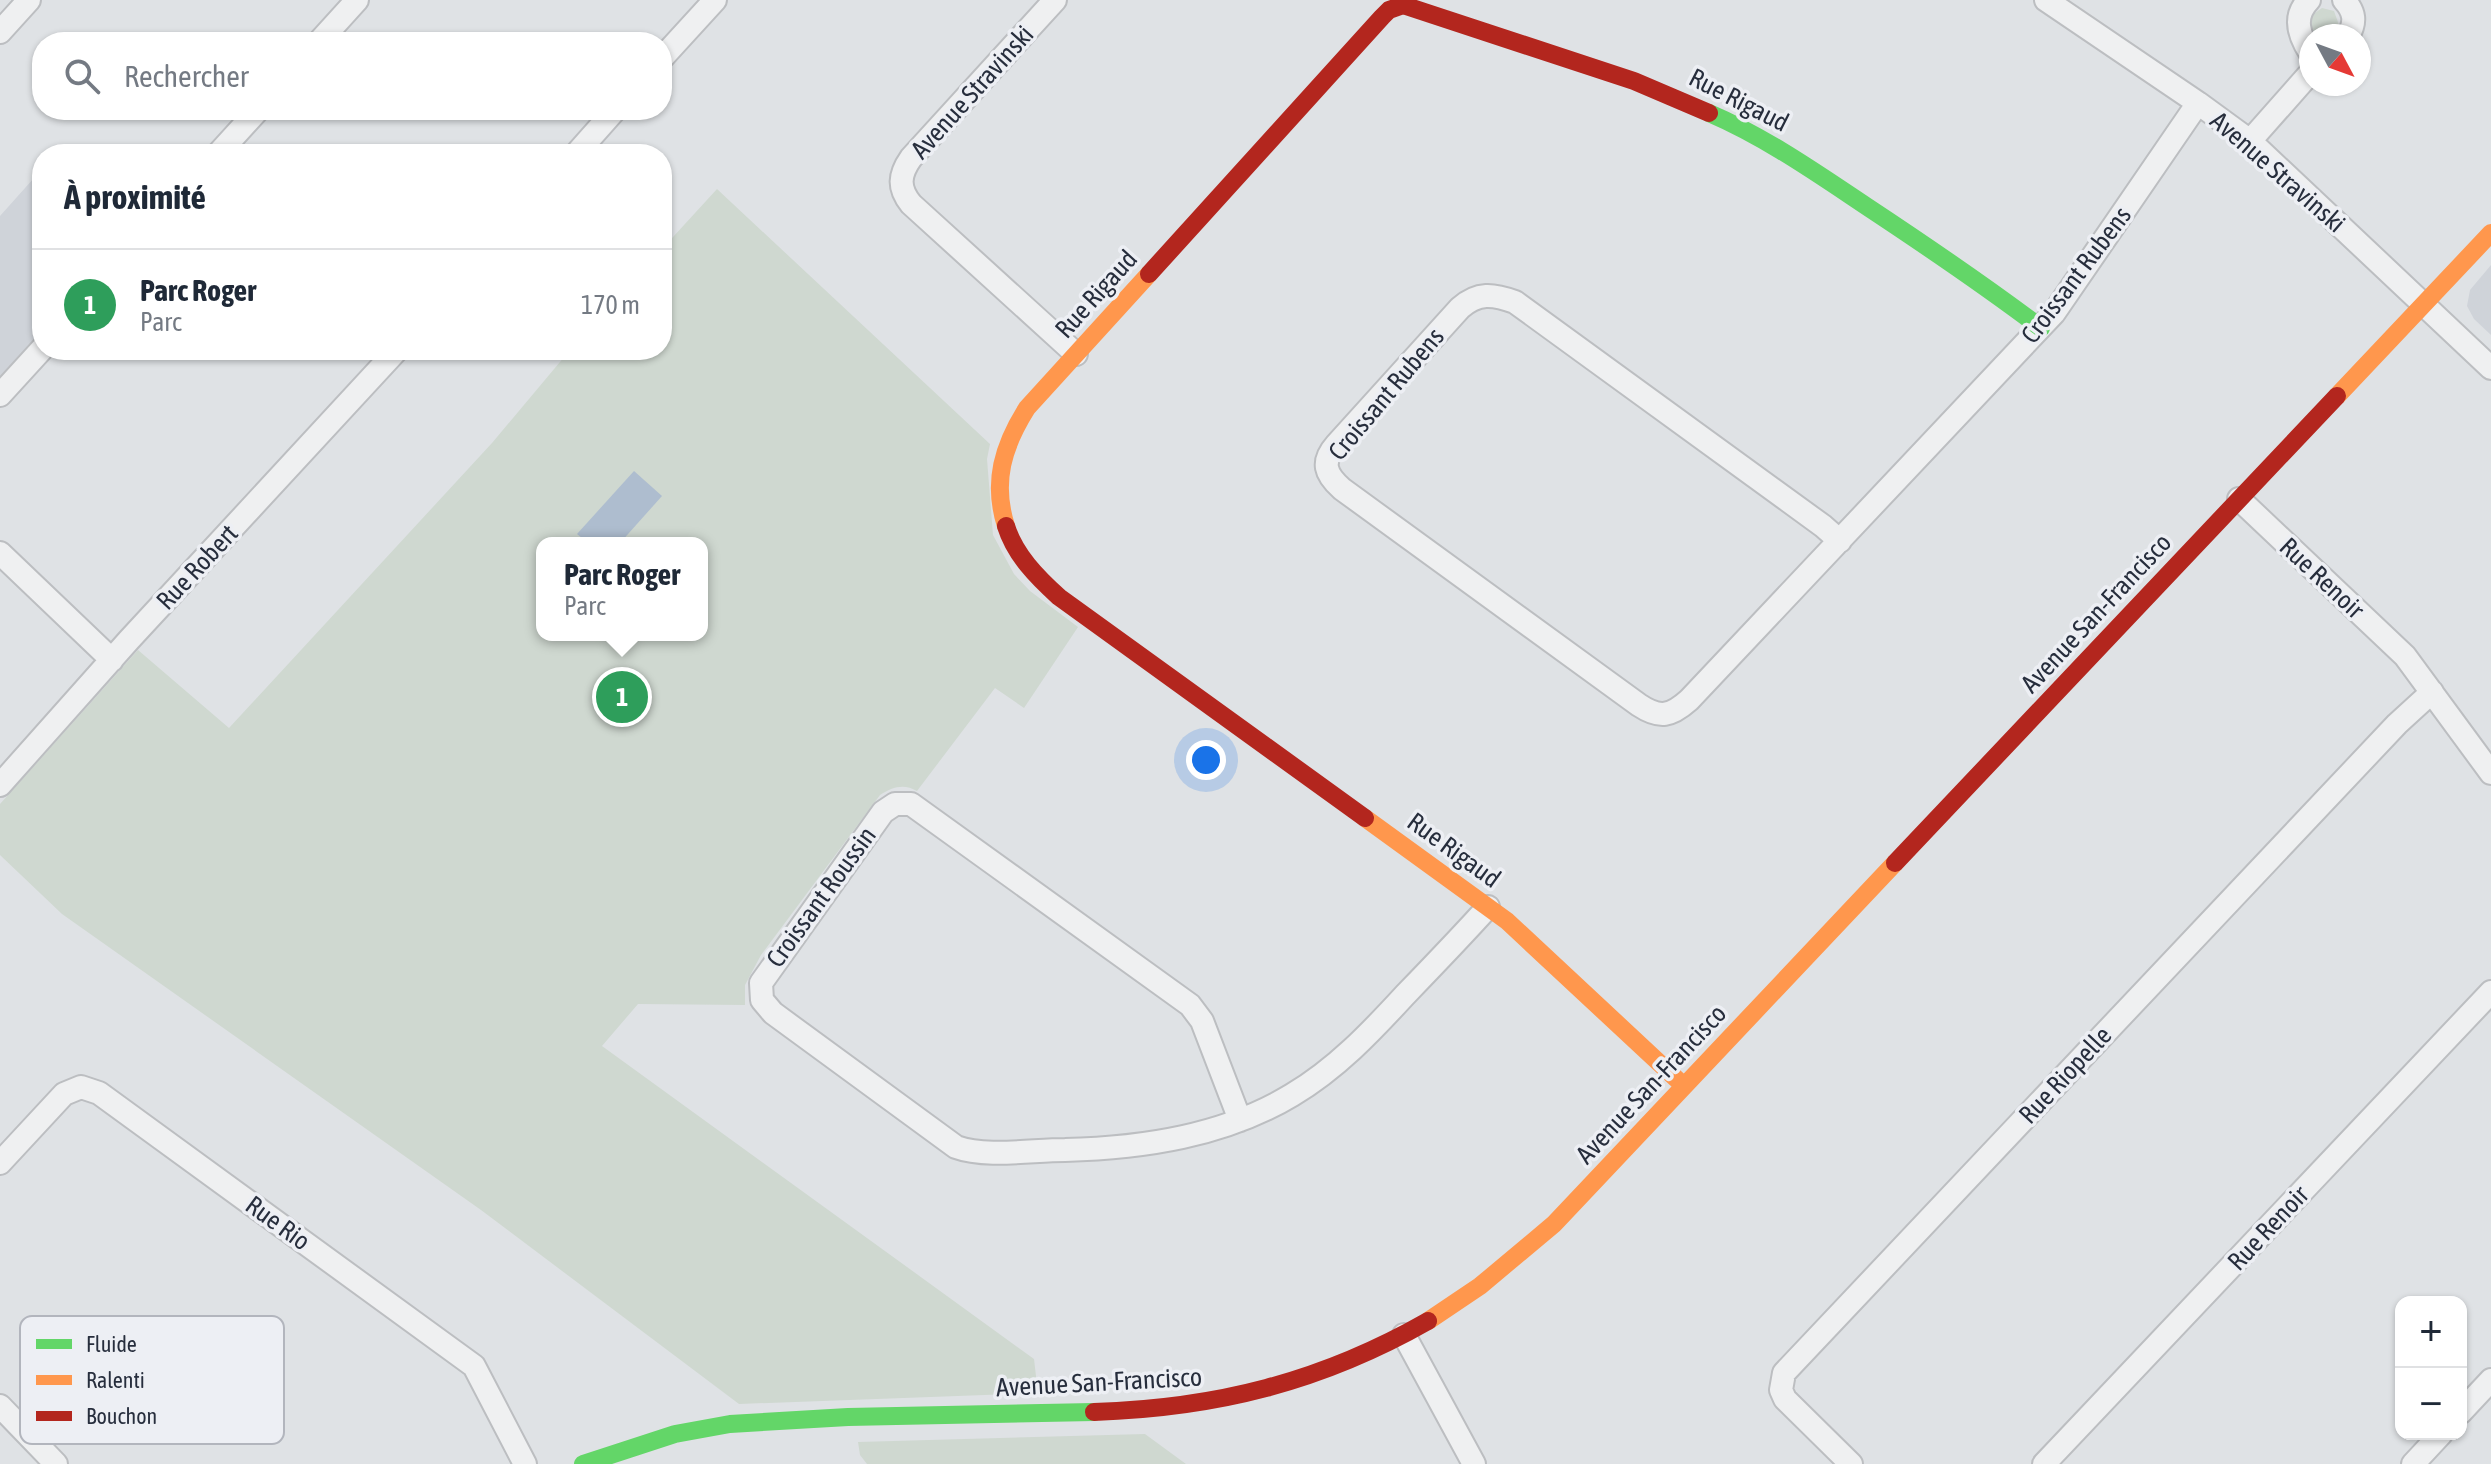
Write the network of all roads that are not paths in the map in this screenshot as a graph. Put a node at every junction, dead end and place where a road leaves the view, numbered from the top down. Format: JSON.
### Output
{"nodes":[{"id":1,"x":29,"y":0,"type":"edge"},
{"id":2,"x":357,"y":0,"type":"edge"},
{"id":3,"x":1055,"y":0,"type":"edge"},
{"id":4,"x":2046,"y":0,"type":"edge"},
{"id":5,"x":2309,"y":0,"type":"edge"},
{"id":6,"x":2344,"y":0,"type":"edge"},
{"id":7,"x":703,"y":4,"type":"edge"},
{"id":8,"x":2354,"y":24,"type":"edge"},
{"id":9,"x":2299,"y":25,"type":"edge"},
{"id":10,"x":0,"y":32,"type":"edge"},
{"id":11,"x":328,"y":32,"type":"edge"},
{"id":12,"x":672,"y":45,"type":"edge"},
{"id":13,"x":2299,"y":86,"type":"edge"},
{"id":14,"x":2198,"y":103,"type":"junction"},
{"id":15,"x":249,"y":120,"type":"edge"},
{"id":16,"x":606,"y":120,"type":"edge"},
{"id":17,"x":2250,"y":141,"type":"junction"},
{"id":18,"x":227,"y":144,"type":"edge"},
{"id":19,"x":585,"y":144,"type":"edge"},
{"id":20,"x":2491,"y":233,"type":"edge"},
{"id":21,"x":2422,"y":304,"type":"junction"},
{"id":22,"x":2041,"y":328,"type":"junction"},
{"id":23,"x":1076,"y":354,"type":"junction"},
{"id":24,"x":32,"y":360,"type":"edge"},
{"id":25,"x":388,"y":360,"type":"edge"},
{"id":26,"x":2491,"y":368,"type":"edge"},
{"id":27,"x":0,"y":395,"type":"edge"},
{"id":28,"x":2239,"y":499,"type":"junction"},
{"id":29,"x":1840,"y":541,"type":"junction"},
{"id":30,"x":0,"y":553,"type":"edge"},
{"id":31,"x":112,"y":660,"type":"junction"},
{"id":32,"x":2432,"y":692,"type":"junction"},
{"id":33,"x":2491,"y":773,"type":"edge"},
{"id":34,"x":0,"y":785,"type":"edge"},
{"id":35,"x":1488,"y":907,"type":"junction"},
{"id":36,"x":2491,"y":992,"type":"edge"},
{"id":37,"x":1684,"y":1086,"type":"junction"},
{"id":38,"x":1240,"y":1120,"type":"junction"},
{"id":39,"x":0,"y":1163,"type":"edge"},
{"id":40,"x":1404,"y":1335,"type":"junction"},
{"id":41,"x":2491,"y":1380,"type":"edge"},
{"id":42,"x":0,"y":1406,"type":"edge"},
{"id":43,"x":2467,"y":1406,"type":"edge"},
{"id":44,"x":20,"y":1427,"type":"edge"},
{"id":45,"x":2435,"y":1440,"type":"edge"},
{"id":46,"x":37,"y":1444,"type":"edge"},
{"id":47,"x":56,"y":1464,"type":"edge"},
{"id":48,"x":525,"y":1464,"type":"edge"},
{"id":49,"x":583,"y":1464,"type":"edge"},
{"id":50,"x":1474,"y":1464,"type":"edge"},
{"id":51,"x":1851,"y":1464,"type":"edge"},
{"id":52,"x":2044,"y":1464,"type":"edge"},
{"id":53,"x":2413,"y":1464,"type":"edge"}],
"edges":[{"from":1,"to":10,"type":"street"},
{"from":2,"to":11,"type":"street"},
{"from":3,"to":23,"type":"street","name":"Avenue Stravinski"},
{"from":4,"to":14,"type":"street","name":"Avenue Stravinski"},
{"from":5,"to":9,"type":"street"},
{"from":6,"to":8,"type":"street"},
{"from":7,"to":12,"type":"street"},
{"from":13,"to":17,"type":"street"},
{"from":14,"to":17,"type":"street","name":"Avenue Stravinski"},
{"from":14,"to":22,"type":"street","name":"Croissant Rubens"},
{"from":15,"to":18,"type":"street"},
{"from":16,"to":19,"type":"street"},
{"from":17,"to":21,"type":"street","name":"Avenue Stravinski"},
{"from":20,"to":21,"type":"street","name":"Avenue San-Francisco"},
{"from":21,"to":26,"type":"street","name":"Avenue Stravinski"},
{"from":21,"to":28,"type":"street","name":"Avenue San-Francisco"},
{"from":22,"to":23,"type":"street","name":"Rue Rigaud"},
{"from":22,"to":29,"type":"street","name":"Croissant Rubens"},
{"from":23,"to":35,"type":"street","name":"Rue Rigaud"},
{"from":24,"to":27,"type":"street"},
{"from":25,"to":31,"type":"street","name":"Rue Robert"},
{"from":28,"to":32,"type":"street","name":"Rue Renoir"},
{"from":28,"to":37,"type":"street","name":"Avenue San-Francisco"},
{"from":29,"to":29,"type":"street","name":"Croissant Rubens"},
{"from":30,"to":31,"type":"street"},
{"from":31,"to":34,"type":"street","name":"Rue Robert"},
{"from":32,"to":33,"type":"street","name":"Rue Renoir"},
{"from":32,"to":51,"type":"street","name":"Rue Riopelle"},
{"from":35,"to":37,"type":"street","name":"Rue Rigaud"},
{"from":35,"to":38,"type":"street","name":"Croissant Roussin"},
{"from":36,"to":52,"type":"street","name":"Rue Renoir"},
{"from":37,"to":40,"type":"street","name":"Avenue San-Francisco"},
{"from":38,"to":38,"type":"street","name":"Croissant Roussin"},
{"from":39,"to":48,"type":"street","name":"Rue Rio"},
{"from":40,"to":49,"type":"street","name":"Avenue San-Francisco"},
{"from":40,"to":50,"type":"street"},
{"from":41,"to":43,"type":"street"},
{"from":42,"to":44,"type":"street"},
{"from":45,"to":53,"type":"street"},
{"from":46,"to":47,"type":"street"}]}
